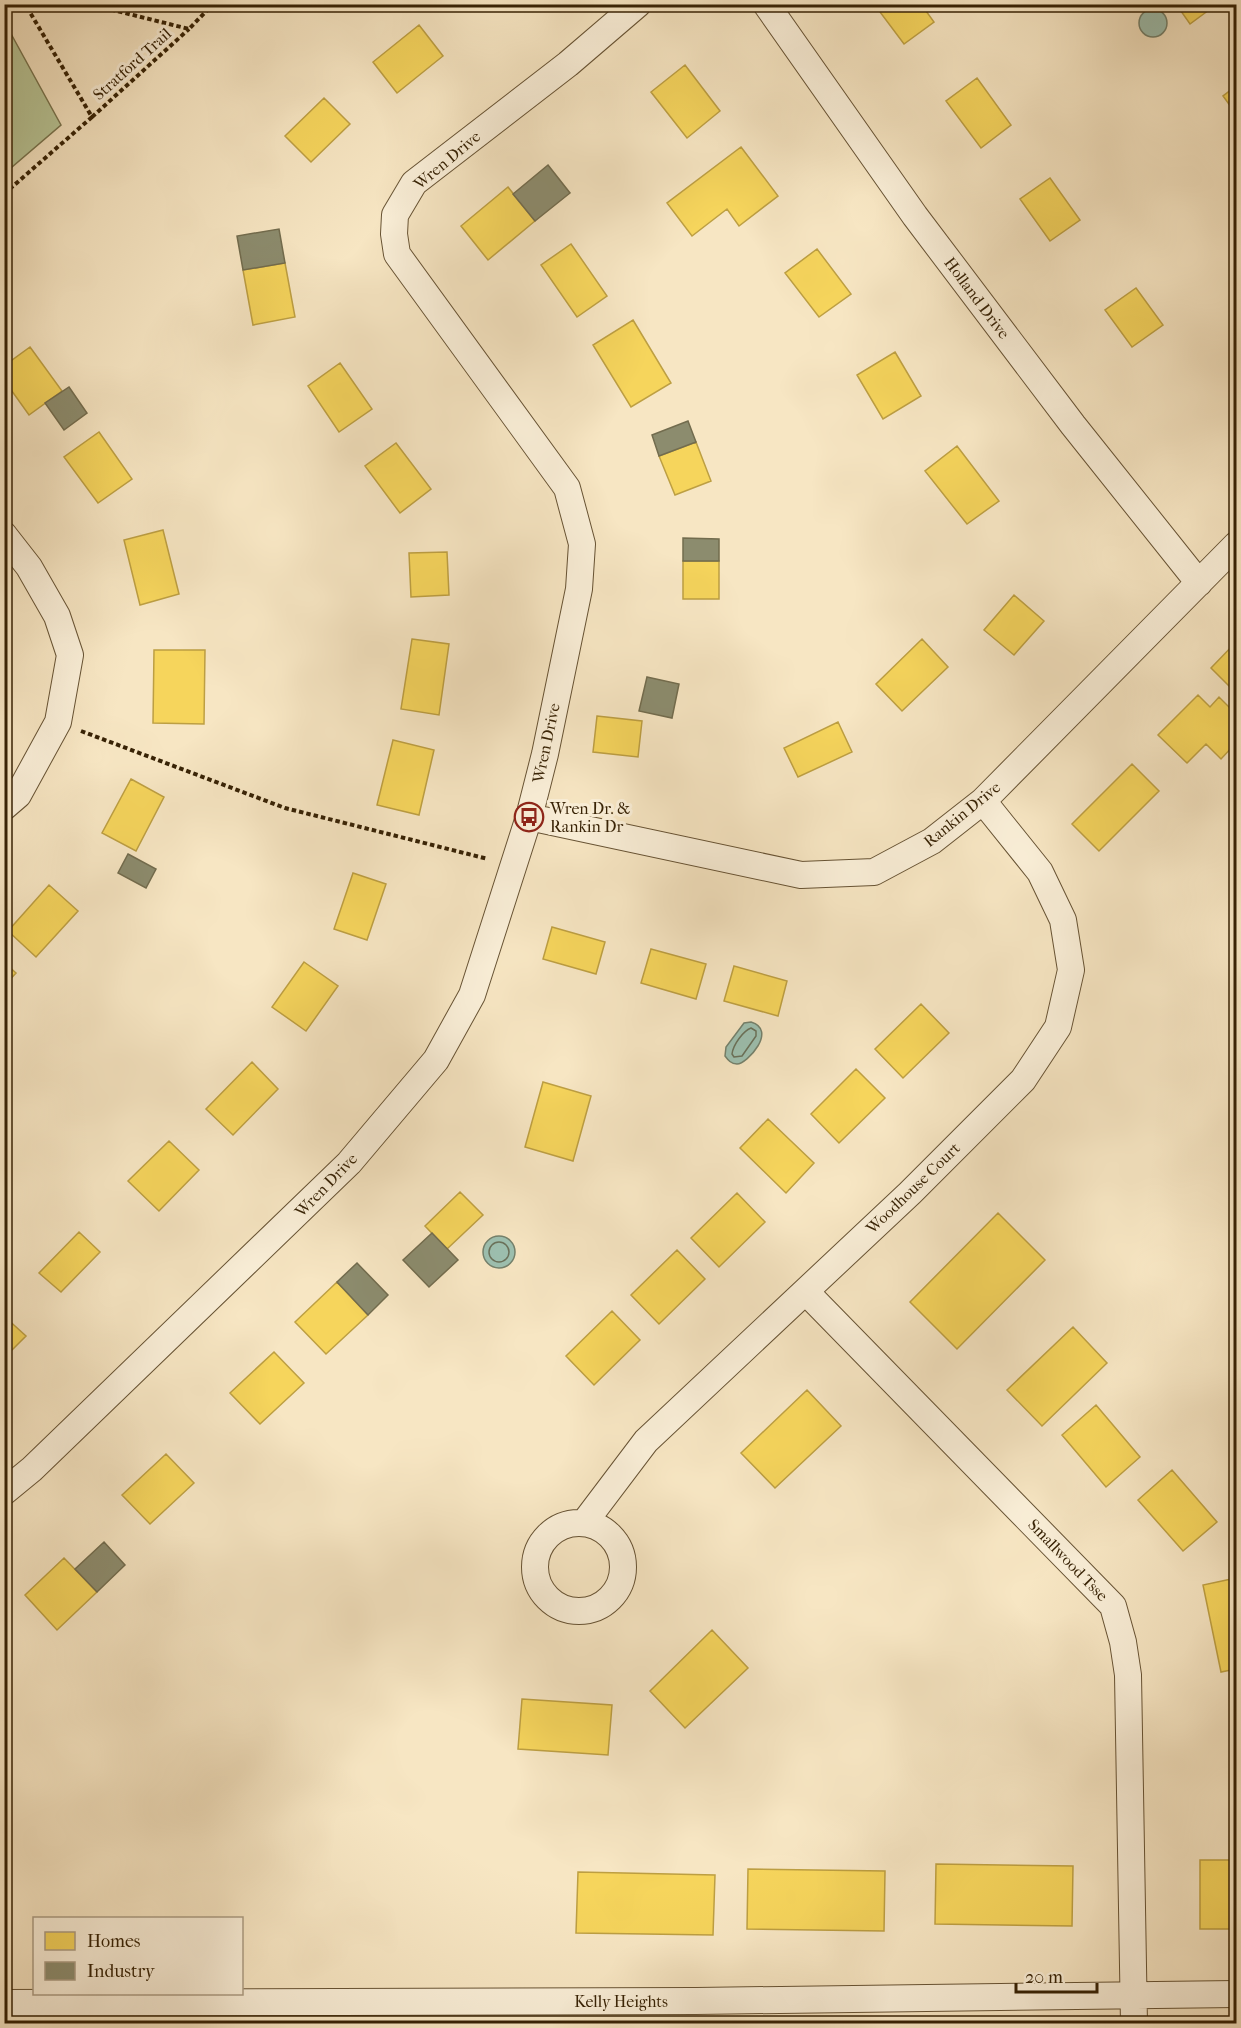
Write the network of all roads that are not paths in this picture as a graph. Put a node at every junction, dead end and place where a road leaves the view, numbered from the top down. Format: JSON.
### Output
{"nodes":[{"id":1,"x":638,"y":4,"type":"edge"},
{"id":2,"x":766,"y":4,"type":"edge"},
{"id":3,"x":4,"y":535,"type":"edge"},
{"id":4,"x":1236,"y":545,"type":"edge"},
{"id":5,"x":1199,"y":583,"type":"junction"},
{"id":6,"x":983,"y":801,"type":"junction"},
{"id":7,"x":4,"y":807,"type":"edge"},
{"id":8,"x":529,"y":817,"type":"junction"},
{"id":9,"x":806,"y":1292,"type":"junction"},
{"id":10,"x":4,"y":1492,"type":"edge"},
{"id":11,"x":584,"y":1523,"type":"dead end"},
{"id":12,"x":1236,"y":1994,"type":"edge"},
{"id":13,"x":1135,"y":1995,"type":"junction"},
{"id":14,"x":4,"y":2003,"type":"edge"},
{"id":15,"x":1134,"y":2024,"type":"edge"}],
"edges":[{"from":1,"to":8,"type":"street","name":"Wren Drive"},
{"from":2,"to":5,"type":"street","name":"Holland Drive"},
{"from":3,"to":7,"type":"street"},
{"from":4,"to":5,"type":"street","name":"Rankin Drive"},
{"from":5,"to":6,"type":"street","name":"Rankin Drive"},
{"from":6,"to":8,"type":"street","name":"Rankin Drive"},
{"from":6,"to":9,"type":"street","name":"Woodhouse Court"},
{"from":8,"to":10,"type":"street","name":"Wren Drive"},
{"from":9,"to":11,"type":"street","name":"Woodhouse Court"},
{"from":9,"to":13,"type":"street","name":"Smallwood Tsse"},
{"from":12,"to":13,"type":"street","name":"Kelly Heights"},
{"from":13,"to":14,"type":"street","name":"Kelly Heights"},
{"from":13,"to":15,"type":"street","name":"Smallwood Tsse"}]}
